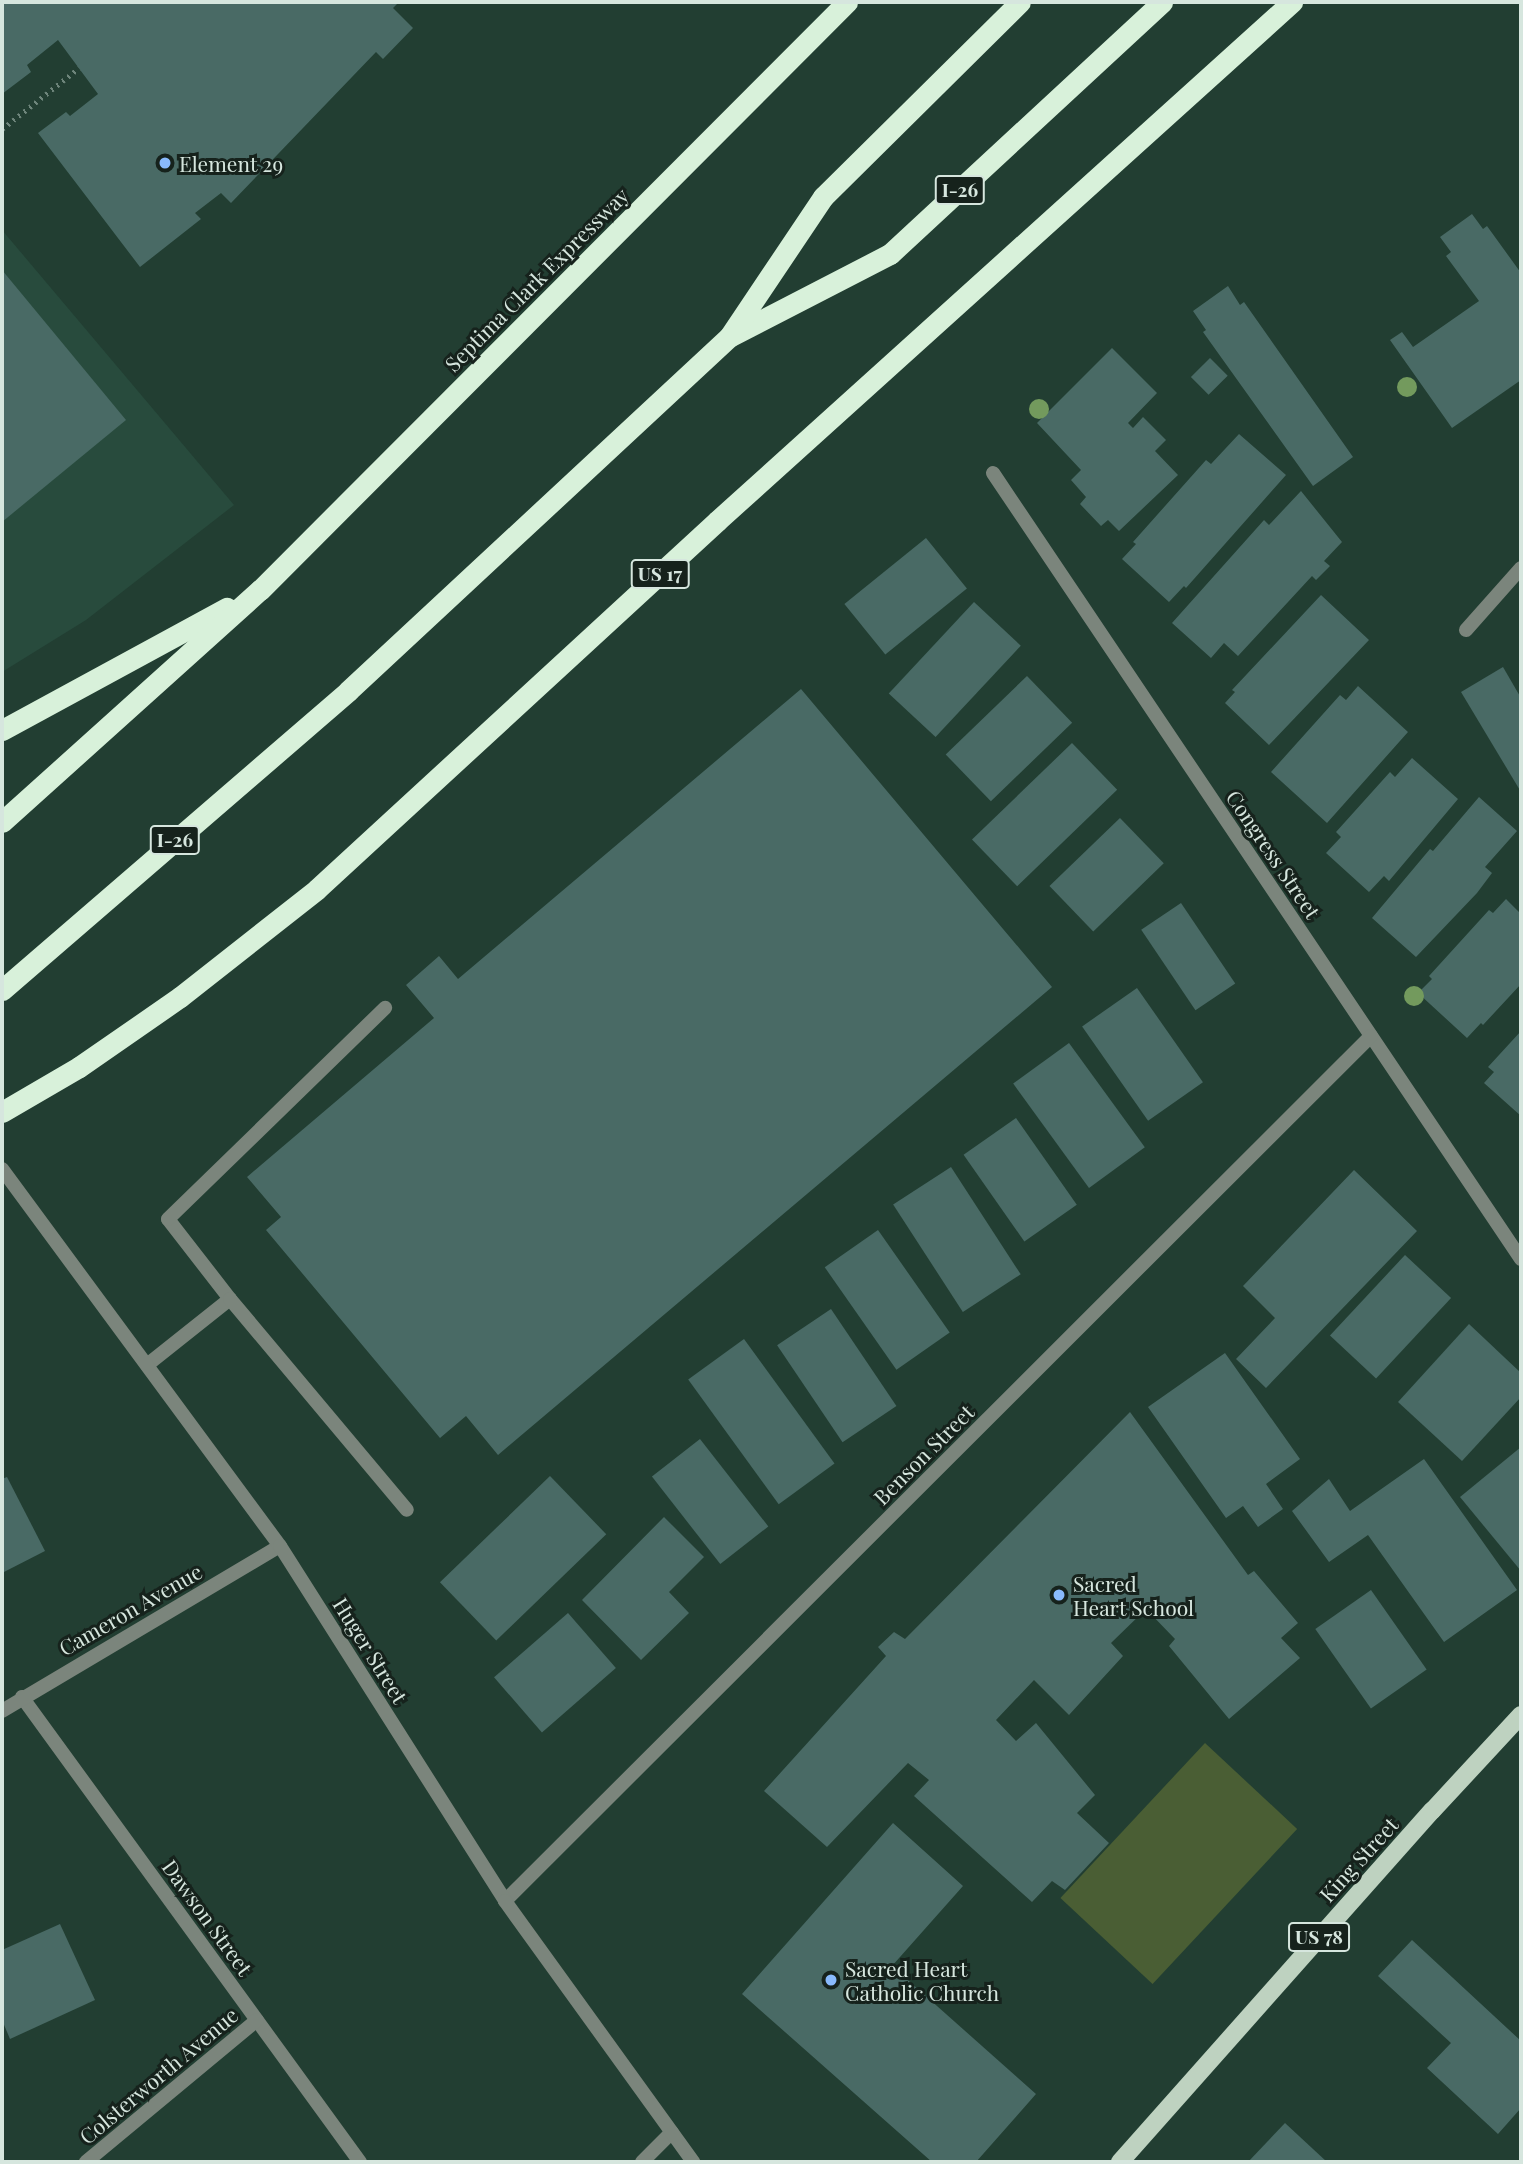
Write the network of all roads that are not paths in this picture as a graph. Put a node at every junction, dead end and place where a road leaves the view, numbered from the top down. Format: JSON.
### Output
{"nodes":[{"id":1,"x":847,"y":2,"type":"edge"},
{"id":2,"x":1020,"y":2,"type":"edge"},
{"id":3,"x":1162,"y":2,"type":"edge"},
{"id":4,"x":1292,"y":2,"type":"edge"},
{"id":5,"x":729,"y":337,"type":"junction"},
{"id":6,"x":993,"y":473,"type":"dead end"},
{"id":7,"x":1521,"y":568,"type":"edge"},
{"id":8,"x":260,"y":590,"type":"junction"},
{"id":9,"x":1466,"y":630,"type":"dead end"},
{"id":10,"x":2,"y":730,"type":"edge"},
{"id":11,"x":2,"y":822,"type":"edge"},
{"id":12,"x":2,"y":990,"type":"edge"},
{"id":13,"x":386,"y":1008,"type":"dead end"},
{"id":14,"x":1371,"y":1036,"type":"junction"},
{"id":15,"x":2,"y":1112,"type":"edge"},
{"id":16,"x":2,"y":1169,"type":"edge"},
{"id":17,"x":1521,"y":1259,"type":"edge"},
{"id":18,"x":230,"y":1299,"type":"junction"},
{"id":19,"x":147,"y":1365,"type":"junction"},
{"id":20,"x":407,"y":1510,"type":"dead end"},
{"id":21,"x":280,"y":1546,"type":"junction"},
{"id":22,"x":22,"y":1697,"type":"junction"},
{"id":23,"x":2,"y":1711,"type":"edge"},
{"id":24,"x":1521,"y":1714,"type":"edge"},
{"id":25,"x":505,"y":1901,"type":"junction"},
{"id":26,"x":257,"y":2020,"type":"junction"},
{"id":27,"x":672,"y":2132,"type":"junction"},
{"id":28,"x":86,"y":2162,"type":"edge"},
{"id":29,"x":360,"y":2162,"type":"edge"},
{"id":30,"x":642,"y":2162,"type":"edge"},
{"id":31,"x":693,"y":2162,"type":"edge"},
{"id":32,"x":1120,"y":2162,"type":"edge"}],
"edges":[{"from":1,"to":8,"type":"highway","name":"Septima Clark Expressway"},
{"from":2,"to":5,"type":"highway"},
{"from":3,"to":5,"type":"highway","number":"I-26"},
{"from":4,"to":15,"type":"highway","number":"US 17"},
{"from":5,"to":12,"type":"highway","number":"I-26"},
{"from":6,"to":14,"type":"street","name":"Congress Street"},
{"from":7,"to":9,"type":"street"},
{"from":8,"to":10,"type":"highway"},
{"from":8,"to":11,"type":"highway"},
{"from":13,"to":18,"type":"street"},
{"from":14,"to":17,"type":"street","name":"Congress Street"},
{"from":14,"to":25,"type":"street","name":"Benson Street"},
{"from":16,"to":19,"type":"street","name":"Huger Street"},
{"from":18,"to":19,"type":"street"},
{"from":18,"to":20,"type":"street"},
{"from":19,"to":21,"type":"street","name":"Huger Street"},
{"from":21,"to":22,"type":"street","name":"Cameron Avenue"},
{"from":21,"to":25,"type":"street","name":"Huger Street"},
{"from":22,"to":23,"type":"street","name":"Cameron Avenue"},
{"from":22,"to":26,"type":"street","name":"Dawson Street"},
{"from":24,"to":32,"type":"main road","name":"King Street","number":"US 78"},
{"from":25,"to":27,"type":"street","name":"Huger Street"},
{"from":26,"to":28,"type":"street","name":"Colsterworth Avenue"},
{"from":26,"to":29,"type":"street","name":"Dawson Street"},
{"from":27,"to":30,"type":"street"},
{"from":27,"to":31,"type":"street","name":"Huger Street"}]}
